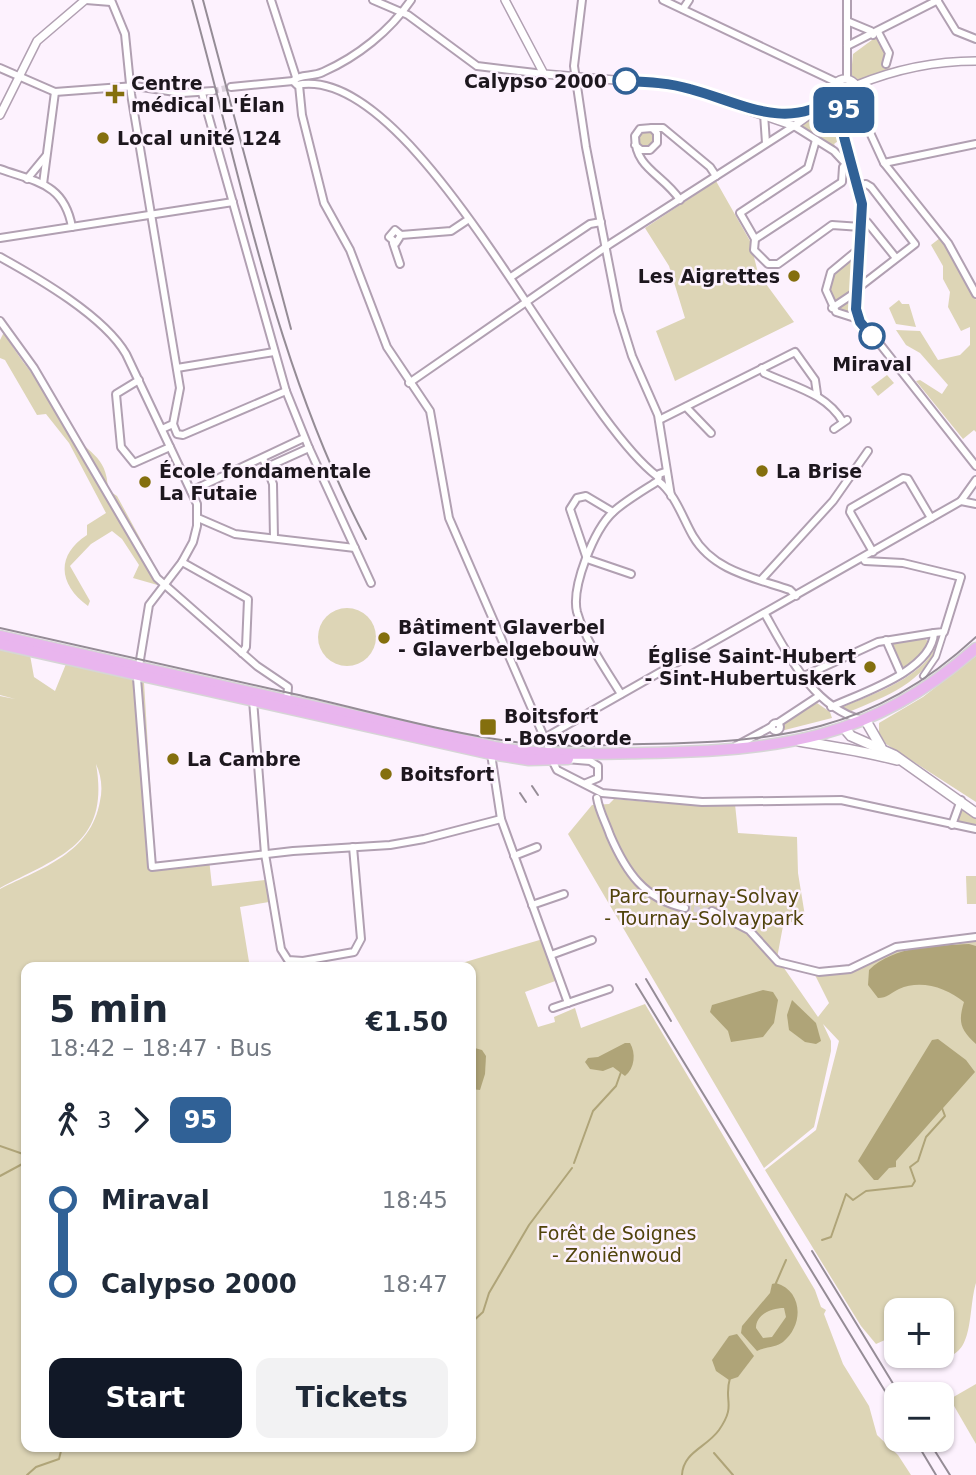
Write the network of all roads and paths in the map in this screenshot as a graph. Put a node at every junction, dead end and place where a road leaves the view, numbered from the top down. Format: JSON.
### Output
{"nodes":[{"id":1,"x":86,"y":0,"type":"edge"},
{"id":2,"x":271,"y":0,"type":"edge"},
{"id":3,"x":373,"y":0,"type":"edge"},
{"id":4,"x":411,"y":0,"type":"edge"},
{"id":5,"x":505,"y":0,"type":"edge"},
{"id":6,"x":582,"y":0,"type":"edge"},
{"id":7,"x":663,"y":0,"type":"edge"},
{"id":8,"x":689,"y":0,"type":"edge"},
{"id":9,"x":847,"y":0,"type":"edge"},
{"id":10,"x":938,"y":0,"type":"edge"},
{"id":11,"x":111,"y":1,"type":"edge"},
{"id":12,"x":683,"y":9,"type":"junction"},
{"id":13,"x":402,"y":12,"type":"junction"},
{"id":14,"x":847,"y":21,"type":"junction"},
{"id":15,"x":876,"y":34,"type":"junction"},
{"id":16,"x":976,"y":39,"type":"edge"},
{"id":17,"x":847,"y":46,"type":"junction"},
{"id":18,"x":976,"y":61,"type":"edge"},
{"id":19,"x":886,"y":64,"type":"dead end"},
{"id":20,"x":0,"y":68,"type":"edge"},
{"id":21,"x":321,"y":73,"type":"junction"},
{"id":22,"x":544,"y":74,"type":"junction"},
{"id":23,"x":19,"y":76,"type":"junction"},
{"id":24,"x":575,"y":77,"type":"junction"},
{"id":25,"x":847,"y":79,"type":"junction"},
{"id":26,"x":296,"y":81,"type":"junction"},
{"id":27,"x":836,"y":82,"type":"junction"},
{"id":28,"x":320,"y":84,"type":"junction"},
{"id":29,"x":857,"y":85,"type":"junction"},
{"id":30,"x":130,"y":87,"type":"junction"},
{"id":31,"x":231,"y":87,"type":"tunnel mouth"},
{"id":32,"x":213,"y":91,"type":"tunnel mouth"},
{"id":33,"x":55,"y":92,"type":"junction"},
{"id":34,"x":202,"y":93,"type":"junction"},
{"id":35,"x":830,"y":100,"type":"junction"},
{"id":36,"x":855,"y":100,"type":"junction"},
{"id":37,"x":844,"y":105,"type":"junction"},
{"id":38,"x":765,"y":113,"type":"junction"},
{"id":39,"x":0,"y":115,"type":"edge"},
{"id":40,"x":798,"y":119,"type":"junction"},
{"id":41,"x":652,"y":128,"type":"junction"},
{"id":42,"x":816,"y":140,"type":"junction"},
{"id":43,"x":766,"y":143,"type":"junction"},
{"id":44,"x":976,"y":144,"type":"edge"},
{"id":45,"x":635,"y":145,"type":"junction"},
{"id":46,"x":47,"y":155,"type":"junction"},
{"id":47,"x":847,"y":162,"type":"junction"},
{"id":48,"x":884,"y":163,"type":"junction"},
{"id":49,"x":0,"y":169,"type":"edge"},
{"id":50,"x":716,"y":176,"type":"junction"},
{"id":51,"x":27,"y":179,"type":"junction"},
{"id":52,"x":43,"y":184,"type":"junction"},
{"id":53,"x":858,"y":185,"type":"junction"},
{"id":54,"x":680,"y":200,"type":"junction"},
{"id":55,"x":233,"y":202,"type":"junction"},
{"id":56,"x":151,"y":215,"type":"junction"},
{"id":57,"x":466,"y":221,"type":"dead end"},
{"id":58,"x":601,"y":222,"type":"junction"},
{"id":59,"x":861,"y":224,"type":"junction"},
{"id":60,"x":72,"y":227,"type":"junction"},
{"id":61,"x":401,"y":235,"type":"junction"},
{"id":62,"x":0,"y":238,"type":"edge"},
{"id":63,"x":755,"y":239,"type":"junction"},
{"id":64,"x":393,"y":243,"type":"junction"},
{"id":65,"x":606,"y":247,"type":"junction"},
{"id":66,"x":859,"y":254,"type":"junction"},
{"id":67,"x":0,"y":257,"type":"edge"},
{"id":68,"x":896,"y":258,"type":"junction"},
{"id":69,"x":400,"y":264,"type":"dead end"},
{"id":70,"x":511,"y":277,"type":"junction"},
{"id":71,"x":857,"y":288,"type":"junction"},
{"id":72,"x":976,"y":294,"type":"edge"},
{"id":73,"x":527,"y":303,"type":"junction"},
{"id":74,"x":832,"y":308,"type":"junction"},
{"id":75,"x":858,"y":319,"type":"junction"},
{"id":76,"x":0,"y":321,"type":"edge"},
{"id":77,"x":274,"y":352,"type":"junction"},
{"id":78,"x":177,"y":368,"type":"junction"},
{"id":79,"x":762,"y":368,"type":"junction"},
{"id":80,"x":139,"y":380,"type":"junction"},
{"id":81,"x":409,"y":383,"type":"junction"},
{"id":82,"x":286,"y":391,"type":"junction"},
{"id":83,"x":817,"y":394,"type":"junction"},
{"id":84,"x":686,"y":407,"type":"junction"},
{"id":85,"x":659,"y":420,"type":"junction"},
{"id":86,"x":173,"y":424,"type":"junction"},
{"id":87,"x":162,"y":429,"type":"junction"},
{"id":88,"x":834,"y":429,"type":"dead end"},
{"id":89,"x":711,"y":433,"type":"dead end"},
{"id":90,"x":304,"y":438,"type":"junction"},
{"id":91,"x":170,"y":447,"type":"junction"},
{"id":92,"x":309,"y":448,"type":"junction"},
{"id":93,"x":868,"y":451,"type":"dead end"},
{"id":94,"x":262,"y":457,"type":"junction"},
{"id":95,"x":976,"y":466,"type":"edge"},
{"id":96,"x":267,"y":467,"type":"junction"},
{"id":97,"x":665,"y":472,"type":"junction"},
{"id":98,"x":976,"y":480,"type":"edge"},
{"id":99,"x":661,"y":481,"type":"junction"},
{"id":100,"x":191,"y":491,"type":"junction"},
{"id":101,"x":961,"y":500,"type":"junction"},
{"id":102,"x":976,"y":504,"type":"edge"},
{"id":103,"x":613,"y":512,"type":"junction"},
{"id":104,"x":198,"y":518,"type":"junction"},
{"id":105,"x":930,"y":518,"type":"junction"},
{"id":106,"x":274,"y":538,"type":"junction"},
{"id":107,"x":355,"y":548,"type":"junction"},
{"id":108,"x":873,"y":552,"type":"junction"},
{"id":109,"x":863,"y":558,"type":"junction"},
{"id":110,"x":587,"y":559,"type":"junction"},
{"id":111,"x":182,"y":562,"type":"junction"},
{"id":112,"x":631,"y":574,"type":"dead end"},
{"id":113,"x":761,"y":580,"type":"junction"},
{"id":114,"x":371,"y":583,"type":"dead end"},
{"id":115,"x":165,"y":586,"type":"junction"},
{"id":116,"x":796,"y":596,"type":"junction"},
{"id":117,"x":765,"y":614,"type":"junction"},
{"id":118,"x":944,"y":632,"type":"junction"},
{"id":119,"x":934,"y":633,"type":"junction"},
{"id":120,"x":0,"y":636,"type":"edge"},
{"id":121,"x":886,"y":640,"type":"junction"},
{"id":122,"x":0,"y":643,"type":"edge"},
{"id":123,"x":976,"y":648,"type":"edge"},
{"id":124,"x":242,"y":653,"type":"junction"},
{"id":125,"x":138,"y":670,"type":"junction"},
{"id":126,"x":901,"y":674,"type":"junction"},
{"id":127,"x":804,"y":676,"type":"junction"},
{"id":128,"x":923,"y":676,"type":"dead end"},
{"id":129,"x":621,"y":694,"type":"junction"},
{"id":130,"x":819,"y":696,"type":"junction"},
{"id":131,"x":253,"y":700,"type":"junction"},
{"id":132,"x":288,"y":701,"type":"junction"},
{"id":133,"x":831,"y":707,"type":"junction"},
{"id":134,"x":866,"y":721,"type":"junction"},
{"id":135,"x":845,"y":729,"type":"junction"},
{"id":136,"x":546,"y":737,"type":"junction"},
{"id":137,"x":799,"y":741,"type":"junction"},
{"id":138,"x":882,"y":748,"type":"junction"},
{"id":139,"x":729,"y":751,"type":"junction"},
{"id":140,"x":491,"y":754,"type":"junction"},
{"id":141,"x":607,"y":754,"type":"junction"},
{"id":142,"x":551,"y":756,"type":"junction"},
{"id":143,"x":566,"y":759,"type":"junction"},
{"id":144,"x":902,"y":762,"type":"junction"},
{"id":145,"x":582,"y":782,"type":"junction"},
{"id":146,"x":594,"y":782,"type":"junction"},
{"id":147,"x":597,"y":795,"type":"junction"},
{"id":148,"x":970,"y":807,"type":"edge"},
{"id":149,"x":501,"y":819,"type":"junction"},
{"id":150,"x":952,"y":825,"type":"junction"},
{"id":151,"x":976,"y":829,"type":"edge"},
{"id":152,"x":353,"y":847,"type":"junction"},
{"id":153,"x":537,"y":847,"type":"dead end"},
{"id":154,"x":265,"y":854,"type":"junction"},
{"id":155,"x":514,"y":856,"type":"junction"},
{"id":156,"x":564,"y":894,"type":"dead end"},
{"id":157,"x":533,"y":905,"type":"junction"},
{"id":158,"x":685,"y":908,"type":"tunnel mouth"},
{"id":159,"x":712,"y":912,"type":"tunnel mouth"},
{"id":160,"x":976,"y":937,"type":"edge"},
{"id":161,"x":592,"y":940,"type":"dead end"},
{"id":162,"x":551,"y":955,"type":"junction"},
{"id":163,"x":609,"y":989,"type":"dead end"},
{"id":164,"x":568,"y":1003,"type":"junction"},
{"id":165,"x":554,"y":1008,"type":"dead end"}],
"edges":[{"from":1,"to":11,"type":"street"},
{"from":1,"to":23,"type":"street"},
{"from":2,"to":26,"type":"street"},
{"from":3,"to":13,"type":"street"},
{"from":4,"to":13,"type":"street"},
{"from":5,"to":22,"type":"street"},
{"from":6,"to":24,"type":"street"},
{"from":7,"to":12,"type":"street"},
{"from":8,"to":12,"type":"street"},
{"from":9,"to":14,"type":"street"},
{"from":10,"to":15,"type":"street"},
{"from":10,"to":16,"type":"street"},
{"from":11,"to":30,"type":"street"},
{"from":12,"to":27,"type":"street"},
{"from":13,"to":21,"type":"street"},
{"from":13,"to":22,"type":"street"},
{"from":14,"to":15,"type":"street"},
{"from":14,"to":17,"type":"street"},
{"from":15,"to":17,"type":"street"},
{"from":15,"to":19,"type":"street"},
{"from":17,"to":25,"type":"street"},
{"from":18,"to":29,"type":"street"},
{"from":20,"to":23,"type":"street"},
{"from":21,"to":26,"type":"street"},
{"from":21,"to":28,"type":"street"},
{"from":22,"to":24,"type":"street"},
{"from":23,"to":33,"type":"street"},
{"from":23,"to":39,"type":"street"},
{"from":24,"to":38,"type":"street"},
{"from":24,"to":58,"type":"street"},
{"from":25,"to":27,"type":"street"},
{"from":25,"to":29,"type":"street"},
{"from":26,"to":28,"type":"street"},
{"from":26,"to":31,"type":"street"},
{"from":26,"to":81,"type":"street"},
{"from":27,"to":35,"type":"street"},
{"from":28,"to":70,"type":"street"},
{"from":29,"to":36,"type":"street"},
{"from":30,"to":33,"type":"street"},
{"from":30,"to":34,"type":"street"},
{"from":30,"to":56,"type":"street"},
{"from":32,"to":34,"type":"street"},
{"from":33,"to":46,"type":"street"},
{"from":34,"to":55,"type":"street"},
{"from":35,"to":37,"type":"street"},
{"from":35,"to":40,"type":"street"},
{"from":36,"to":37,"type":"street"},
{"from":36,"to":48,"type":"street"},
{"from":37,"to":47,"type":"street"},
{"from":38,"to":40,"type":"street"},
{"from":38,"to":43,"type":"street"},
{"from":40,"to":42,"type":"street"},
{"from":40,"to":43,"type":"street"},
{"from":41,"to":45,"type":"street"},
{"from":41,"to":45,"type":"street"},
{"from":41,"to":50,"type":"street"},
{"from":42,"to":47,"type":"street"},
{"from":42,"to":63,"type":"street"},
{"from":43,"to":50,"type":"street"},
{"from":44,"to":48,"type":"street"},
{"from":45,"to":54,"type":"street"},
{"from":46,"to":51,"type":"street"},
{"from":46,"to":52,"type":"street"},
{"from":47,"to":53,"type":"street"},
{"from":47,"to":63,"type":"street"},
{"from":48,"to":72,"type":"street"},
{"from":49,"to":51,"type":"street"},
{"from":50,"to":54,"type":"street"},
{"from":51,"to":52,"type":"street"},
{"from":52,"to":60,"type":"street"},
{"from":53,"to":59,"type":"street"},
{"from":53,"to":68,"type":"street"},
{"from":54,"to":65,"type":"street"},
{"from":55,"to":56,"type":"street"},
{"from":55,"to":77,"type":"street"},
{"from":56,"to":60,"type":"street"},
{"from":56,"to":78,"type":"street"},
{"from":57,"to":61,"type":"street"},
{"from":58,"to":65,"type":"street"},
{"from":58,"to":70,"type":"street"},
{"from":59,"to":63,"type":"street"},
{"from":59,"to":66,"type":"street"},
{"from":59,"to":68,"type":"street"},
{"from":60,"to":62,"type":"street"},
{"from":61,"to":64,"type":"street"},
{"from":61,"to":64,"type":"street"},
{"from":64,"to":69,"type":"street"},
{"from":65,"to":73,"type":"street"},
{"from":65,"to":85,"type":"street"},
{"from":66,"to":71,"type":"street"},
{"from":66,"to":74,"type":"street"},
{"from":67,"to":80,"type":"street"},
{"from":68,"to":71,"type":"street"},
{"from":70,"to":73,"type":"street"},
{"from":71,"to":74,"type":"street"},
{"from":71,"to":75,"type":"street"},
{"from":73,"to":81,"type":"street"},
{"from":73,"to":99,"type":"street"},
{"from":74,"to":75,"type":"street"},
{"from":75,"to":95,"type":"street"},
{"from":76,"to":115,"type":"street"},
{"from":77,"to":78,"type":"street"},
{"from":77,"to":82,"type":"street"},
{"from":78,"to":86,"type":"street"},
{"from":79,"to":83,"type":"street"},
{"from":79,"to":83,"type":"street"},
{"from":79,"to":84,"type":"street"},
{"from":80,"to":87,"type":"street"},
{"from":80,"to":91,"type":"street"},
{"from":81,"to":136,"type":"street"},
{"from":82,"to":86,"type":"street"},
{"from":82,"to":90,"type":"street"},
{"from":83,"to":88,"type":"street"},
{"from":84,"to":85,"type":"street"},
{"from":84,"to":89,"type":"street"},
{"from":85,"to":97,"type":"street"},
{"from":86,"to":87,"type":"street"},
{"from":87,"to":91,"type":"street"},
{"from":90,"to":92,"type":"street"},
{"from":90,"to":94,"type":"street"},
{"from":91,"to":100,"type":"street"},
{"from":92,"to":96,"type":"street"},
{"from":92,"to":107,"type":"street"},
{"from":93,"to":113,"type":"street"},
{"from":94,"to":96,"type":"street"},
{"from":94,"to":100,"type":"street"},
{"from":96,"to":106,"type":"street"},
{"from":97,"to":99,"type":"street"},
{"from":97,"to":99,"type":"street"},
{"from":98,"to":101,"type":"street"},
{"from":99,"to":103,"type":"street"},
{"from":99,"to":113,"type":"street"},
{"from":100,"to":104,"type":"street"},
{"from":101,"to":102,"type":"street"},
{"from":101,"to":105,"type":"street"},
{"from":103,"to":110,"type":"street"},
{"from":103,"to":110,"type":"street"},
{"from":104,"to":106,"type":"street"},
{"from":104,"to":111,"type":"street"},
{"from":105,"to":108,"type":"street"},
{"from":105,"to":108,"type":"street"},
{"from":106,"to":107,"type":"street"},
{"from":107,"to":114,"type":"street"},
{"from":108,"to":109,"type":"street"},
{"from":109,"to":116,"type":"street"},
{"from":109,"to":118,"type":"street"},
{"from":110,"to":112,"type":"street"},
{"from":110,"to":129,"type":"street"},
{"from":111,"to":115,"type":"street"},
{"from":111,"to":124,"type":"street"},
{"from":113,"to":116,"type":"street"},
{"from":115,"to":124,"type":"street"},
{"from":115,"to":125,"type":"street"},
{"from":116,"to":117,"type":"street"},
{"from":117,"to":127,"type":"street"},
{"from":117,"to":129,"type":"street"},
{"from":118,"to":119,"type":"street"},
{"from":118,"to":128,"type":"street"},
{"from":119,"to":121,"type":"street"},
{"from":119,"to":126,"type":"street"},
{"from":120,"to":125,"type":"main road"},
{"from":121,"to":126,"type":"street"},
{"from":121,"to":127,"type":"street"},
{"from":122,"to":125,"type":"main road"},
{"from":123,"to":134,"type":"main road"},
{"from":124,"to":132,"type":"street"},
{"from":125,"to":131,"type":"main road"},
{"from":125,"to":132,"type":"main road"},
{"from":125,"to":154,"type":"street"},
{"from":126,"to":133,"type":"street"},
{"from":127,"to":130,"type":"street"},
{"from":129,"to":136,"type":"street"},
{"from":130,"to":133,"type":"street"},
{"from":130,"to":139,"type":"street"},
{"from":131,"to":140,"type":"main road"},
{"from":131,"to":154,"type":"street"},
{"from":132,"to":142,"type":"main road"},
{"from":133,"to":134,"type":"street"},
{"from":134,"to":135,"type":"main road"},
{"from":134,"to":138,"type":"main road"},
{"from":135,"to":137,"type":"main road"},
{"from":135,"to":138,"type":"main road"},
{"from":136,"to":142,"type":"street"},
{"from":137,"to":139,"type":"main road"},
{"from":137,"to":144,"type":"main road"},
{"from":138,"to":144,"type":"main road"},
{"from":139,"to":141,"type":"main road"},
{"from":140,"to":142,"type":"main road"},
{"from":140,"to":149,"type":"street"},
{"from":141,"to":142,"type":"main road"},
{"from":141,"to":143,"type":"main road"},
{"from":142,"to":143,"type":"main road"},
{"from":142,"to":145,"type":"street"},
{"from":143,"to":146,"type":"street"},
{"from":144,"to":148,"type":"main road"},
{"from":145,"to":146,"type":"street"},
{"from":145,"to":147,"type":"street"},
{"from":146,"to":147,"type":"street"},
{"from":147,"to":150,"type":"street"},
{"from":147,"to":158,"type":"street"},
{"from":148,"to":150,"type":"street"},
{"from":149,"to":152,"type":"street"},
{"from":149,"to":155,"type":"street"},
{"from":150,"to":151,"type":"street"},
{"from":152,"to":154,"type":"street"},
{"from":152,"to":154,"type":"street"},
{"from":153,"to":155,"type":"street"},
{"from":155,"to":157,"type":"street"},
{"from":156,"to":157,"type":"street"},
{"from":157,"to":162,"type":"street"},
{"from":159,"to":160,"type":"street"},
{"from":161,"to":162,"type":"street"},
{"from":162,"to":164,"type":"street"},
{"from":163,"to":164,"type":"street"},
{"from":164,"to":165,"type":"street"}]}
